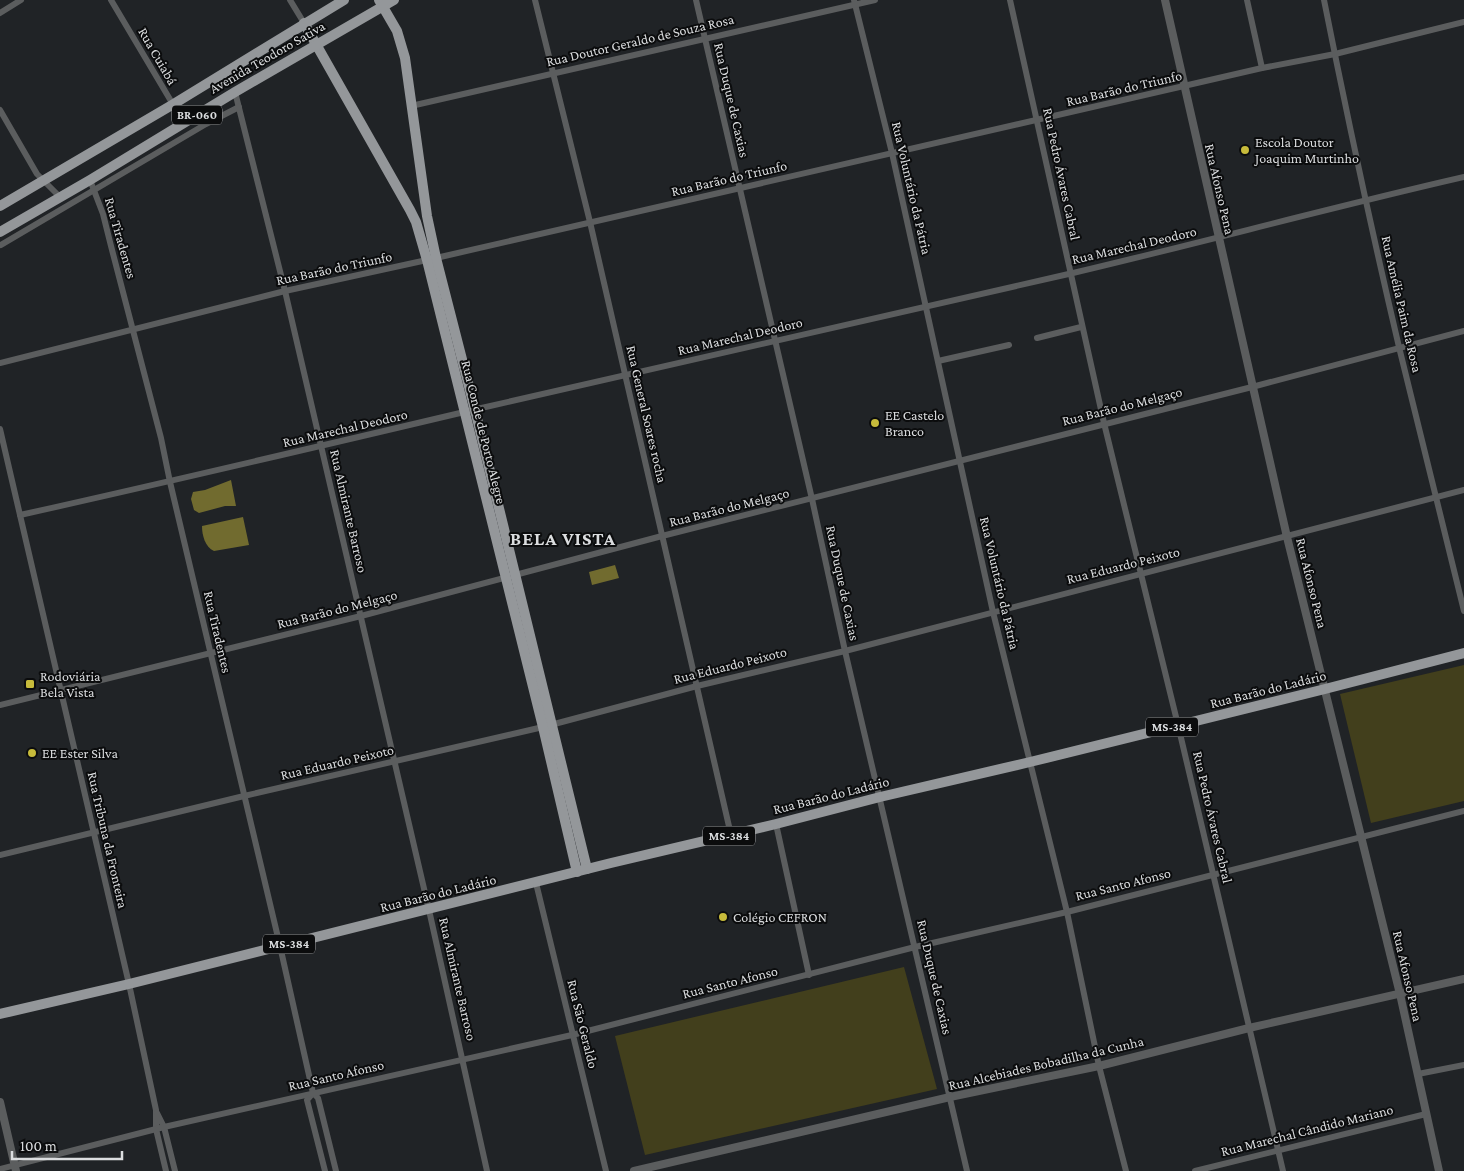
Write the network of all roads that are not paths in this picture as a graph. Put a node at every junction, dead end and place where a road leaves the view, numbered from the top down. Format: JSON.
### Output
{"nodes":[{"id":1,"x":21,"y":0,"type":"edge"},
{"id":2,"x":111,"y":0,"type":"edge"},
{"id":3,"x":290,"y":0,"type":"edge"},
{"id":4,"x":344,"y":0,"type":"edge"},
{"id":5,"x":394,"y":0,"type":"edge"},
{"id":6,"x":535,"y":0,"type":"edge"},
{"id":7,"x":696,"y":0,"type":"edge"},
{"id":8,"x":875,"y":0,"type":"edge"},
{"id":9,"x":1010,"y":0,"type":"edge"},
{"id":10,"x":1165,"y":0,"type":"edge"},
{"id":11,"x":1247,"y":0,"type":"edge"},
{"id":12,"x":1324,"y":0,"type":"edge"},
{"id":13,"x":855,"y":2,"type":"edge"},
{"id":14,"x":381,"y":3,"type":"edge"},
{"id":15,"x":0,"y":12,"type":"edge"},
{"id":16,"x":1464,"y":22,"type":"edge"},
{"id":17,"x":304,"y":23,"type":"junction"},
{"id":18,"x":705,"y":38,"type":"junction"},
{"id":19,"x":317,"y":44,"type":"junction"},
{"id":20,"x":1335,"y":54,"type":"junction"},
{"id":21,"x":1262,"y":68,"type":"junction"},
{"id":22,"x":552,"y":73,"type":"junction"},
{"id":23,"x":1183,"y":87,"type":"junction"},
{"id":24,"x":235,"y":92,"type":"junction"},
{"id":25,"x":172,"y":105,"type":"junction"},
{"id":26,"x":411,"y":106,"type":"junction"},
{"id":27,"x":239,"y":107,"type":"junction"},
{"id":28,"x":0,"y":110,"type":"edge"},
{"id":29,"x":1037,"y":120,"type":"junction"},
{"id":30,"x":184,"y":123,"type":"junction"},
{"id":31,"x":892,"y":153,"type":"junction"},
{"id":32,"x":1464,"y":178,"type":"edge"},
{"id":33,"x":90,"y":180,"type":"junction"},
{"id":34,"x":43,"y":181,"type":"junction"},
{"id":35,"x":740,"y":188,"type":"junction"},
{"id":36,"x":94,"y":190,"type":"junction"},
{"id":37,"x":60,"y":197,"type":"junction"},
{"id":38,"x":1365,"y":200,"type":"junction"},
{"id":39,"x":0,"y":206,"type":"edge"},
{"id":40,"x":590,"y":222,"type":"junction"},
{"id":41,"x":0,"y":232,"type":"edge"},
{"id":42,"x":1219,"y":238,"type":"junction"},
{"id":43,"x":1,"y":245,"type":"dead end"},
{"id":44,"x":431,"y":259,"type":"junction"},
{"id":45,"x":1071,"y":273,"type":"junction"},
{"id":46,"x":285,"y":291,"type":"junction"},
{"id":47,"x":925,"y":306,"type":"junction"},
{"id":48,"x":1082,"y":327,"type":"junction"},
{"id":49,"x":132,"y":331,"type":"junction"},
{"id":50,"x":1464,"y":331,"type":"edge"},
{"id":51,"x":1037,"y":338,"type":"dead end"},
{"id":52,"x":775,"y":341,"type":"junction"},
{"id":53,"x":1008,"y":345,"type":"dead end"},
{"id":54,"x":1399,"y":349,"type":"junction"},
{"id":55,"x":938,"y":360,"type":"junction"},
{"id":56,"x":0,"y":363,"type":"edge"},
{"id":57,"x":625,"y":376,"type":"junction"},
{"id":58,"x":1252,"y":387,"type":"junction"},
{"id":59,"x":470,"y":411,"type":"junction"},
{"id":60,"x":1104,"y":423,"type":"junction"},
{"id":61,"x":0,"y":429,"type":"edge"},
{"id":62,"x":322,"y":447,"type":"junction"},
{"id":63,"x":960,"y":461,"type":"junction"},
{"id":64,"x":170,"y":482,"type":"junction"},
{"id":65,"x":1464,"y":490,"type":"edge"},
{"id":66,"x":1437,"y":497,"type":"junction"},
{"id":67,"x":812,"y":499,"type":"junction"},
{"id":68,"x":20,"y":515,"type":"junction"},
{"id":69,"x":662,"y":536,"type":"junction"},
{"id":70,"x":1287,"y":537,"type":"junction"},
{"id":71,"x":1141,"y":573,"type":"junction"},
{"id":72,"x":510,"y":577,"type":"junction"},
{"id":73,"x":1464,"y":611,"type":"edge"},
{"id":74,"x":992,"y":612,"type":"junction"},
{"id":75,"x":361,"y":616,"type":"junction"},
{"id":76,"x":845,"y":650,"type":"junction"},
{"id":77,"x":210,"y":653,"type":"junction"},
{"id":78,"x":1464,"y":653,"type":"edge"},
{"id":79,"x":697,"y":686,"type":"junction"},
{"id":80,"x":1325,"y":689,"type":"junction"},
{"id":81,"x":60,"y":691,"type":"junction"},
{"id":82,"x":0,"y":705,"type":"edge"},
{"id":83,"x":1178,"y":725,"type":"junction"},
{"id":84,"x":548,"y":726,"type":"junction"},
{"id":85,"x":395,"y":762,"type":"junction"},
{"id":86,"x":1030,"y":762,"type":"junction"},
{"id":87,"x":244,"y":796,"type":"junction"},
{"id":88,"x":880,"y":796,"type":"junction"},
{"id":89,"x":1464,"y":811,"type":"edge"},
{"id":90,"x":776,"y":824,"type":"junction"},
{"id":91,"x":94,"y":833,"type":"junction"},
{"id":92,"x":731,"y":835,"type":"junction"},
{"id":93,"x":1362,"y":837,"type":"junction"},
{"id":94,"x":0,"y":855,"type":"edge"},
{"id":95,"x":582,"y":870,"type":"junction"},
{"id":96,"x":1214,"y":875,"type":"junction"},
{"id":97,"x":536,"y":883,"type":"junction"},
{"id":98,"x":429,"y":910,"type":"junction"},
{"id":99,"x":1067,"y":912,"type":"junction"},
{"id":100,"x":280,"y":946,"type":"junction"},
{"id":101,"x":915,"y":947,"type":"junction"},
{"id":102,"x":809,"y":975,"type":"junction"},
{"id":103,"x":1464,"y":979,"type":"edge"},
{"id":104,"x":129,"y":984,"type":"junction"},
{"id":105,"x":1400,"y":994,"type":"junction"},
{"id":106,"x":0,"y":1014,"type":"edge"},
{"id":107,"x":1249,"y":1028,"type":"junction"},
{"id":108,"x":572,"y":1035,"type":"junction"},
{"id":109,"x":462,"y":1058,"type":"junction"},
{"id":110,"x":1464,"y":1065,"type":"edge"},
{"id":111,"x":1099,"y":1066,"type":"junction"},
{"id":112,"x":1418,"y":1074,"type":"junction"},
{"id":113,"x":313,"y":1093,"type":"junction"},
{"id":114,"x":950,"y":1097,"type":"junction"},
{"id":115,"x":0,"y":1102,"type":"edge"},
{"id":116,"x":156,"y":1110,"type":"junction"},
{"id":117,"x":1426,"y":1114,"type":"junction"},
{"id":118,"x":164,"y":1127,"type":"junction"},
{"id":119,"x":156,"y":1129,"type":"junction"},
{"id":120,"x":1278,"y":1150,"type":"junction"},
{"id":121,"x":15,"y":1168,"type":"edge"},
{"id":122,"x":0,"y":1169,"type":"edge"},
{"id":123,"x":166,"y":1171,"type":"edge"},
{"id":124,"x":175,"y":1171,"type":"edge"},
{"id":125,"x":325,"y":1171,"type":"edge"},
{"id":126,"x":336,"y":1171,"type":"edge"},
{"id":127,"x":487,"y":1171,"type":"edge"},
{"id":128,"x":606,"y":1171,"type":"edge"},
{"id":129,"x":634,"y":1171,"type":"edge"},
{"id":130,"x":967,"y":1171,"type":"edge"},
{"id":131,"x":1126,"y":1171,"type":"edge"},
{"id":132,"x":1195,"y":1171,"type":"edge"},
{"id":133,"x":1283,"y":1171,"type":"edge"},
{"id":134,"x":1439,"y":1171,"type":"edge"}],
"edges":[{"from":1,"to":15,"type":"street"},
{"from":2,"to":25,"type":"street","name":"Rua Cuiabá"},
{"from":3,"to":17,"type":"street"},
{"from":4,"to":17,"type":"main road","name":"Avenida Teodoro Sativa","number":"BR-060"},
{"from":5,"to":14,"type":"main road","name":"Avenida Teodoro Sativa","number":"BR-060"},
{"from":6,"to":22,"type":"street","name":"Rua General Soares rocha"},
{"from":7,"to":18,"type":"street","name":"Rua Duque de Caxias"},
{"from":8,"to":13,"type":"street","name":"Rua Doutor Geraldo de Souza Rosa"},
{"from":9,"to":29,"type":"street","name":"Rua Pedro Ávares Cabral"},
{"from":10,"to":23,"type":"street","name":"Rua Afonso Pena"},
{"from":11,"to":21,"type":"street"},
{"from":12,"to":20,"type":"street","name":"Rua Amélia Paim da Rosa"},
{"from":13,"to":18,"type":"street","name":"Rua Doutor Geraldo de Souza Rosa"},
{"from":13,"to":31,"type":"street","name":"Rua Voluntário da Pátria"},
{"from":14,"to":19,"type":"main road","name":"Avenida Teodoro Sativa","number":"BR-060"},
{"from":14,"to":26,"type":"main road","name":"Rua Conde de Porto Alegre"},
{"from":16,"to":20,"type":"street","name":"Rua Barão do Triunfo"},
{"from":17,"to":19,"type":"main road","name":"Rua Conde de Porto Alegre"},
{"from":17,"to":25,"type":"main road","name":"Avenida Teodoro Sativa","number":"BR-060"},
{"from":18,"to":22,"type":"street","name":"Rua Doutor Geraldo de Souza Rosa"},
{"from":18,"to":35,"type":"street","name":"Rua Duque de Caxias"},
{"from":19,"to":24,"type":"main road","name":"Avenida Teodoro Sativa","number":"BR-060"},
{"from":19,"to":44,"type":"main road","name":"Rua Conde de Porto Alegre"},
{"from":20,"to":21,"type":"street","name":"Rua Barão do Triunfo"},
{"from":20,"to":38,"type":"street","name":"Rua Amélia Paim da Rosa"},
{"from":21,"to":23,"type":"street","name":"Rua Barão do Triunfo"},
{"from":22,"to":26,"type":"street","name":"Rua Doutor Geraldo de Souza Rosa"},
{"from":22,"to":40,"type":"street","name":"Rua General Soares rocha"},
{"from":23,"to":29,"type":"street","name":"Rua Barão do Triunfo"},
{"from":23,"to":42,"type":"street","name":"Rua Afonso Pena"},
{"from":24,"to":27,"type":"street","name":"Rua Almirante Barroso"},
{"from":24,"to":30,"type":"main road","name":"Avenida Teodoro Sativa","number":"BR-060"},
{"from":25,"to":30,"type":"street","name":"Rua Cuiabá"},
{"from":25,"to":34,"type":"main road","name":"Avenida Teodoro Sativa","number":"BR-060"},
{"from":26,"to":44,"type":"main road","name":"Rua Conde de Porto Alegre"},
{"from":27,"to":36,"type":"street"},
{"from":27,"to":46,"type":"street","name":"Rua Almirante Barroso"},
{"from":28,"to":34,"type":"street"},
{"from":29,"to":31,"type":"street","name":"Rua Barão do Triunfo"},
{"from":29,"to":45,"type":"street","name":"Rua Pedro Ávares Cabral"},
{"from":30,"to":33,"type":"main road","name":"Avenida Teodoro Sativa","number":"BR-060"},
{"from":31,"to":35,"type":"street","name":"Rua Barão do Triunfo"},
{"from":31,"to":47,"type":"street","name":"Rua Voluntário da Pátria"},
{"from":32,"to":38,"type":"street","name":"Rua Marechal Deodoro"},
{"from":33,"to":36,"type":"street","name":"Rua Tiradentes"},
{"from":33,"to":37,"type":"main road","name":"Avenida Teodoro Sativa","number":"BR-060"},
{"from":34,"to":37,"type":"street"},
{"from":34,"to":39,"type":"main road","name":"Avenida Teodoro Sativa","number":"BR-060"},
{"from":35,"to":40,"type":"street","name":"Rua Barão do Triunfo"},
{"from":35,"to":52,"type":"street","name":"Rua Duque de Caxias"},
{"from":36,"to":43,"type":"street"},
{"from":36,"to":49,"type":"street","name":"Rua Tiradentes"},
{"from":37,"to":41,"type":"main road","name":"Avenida Teodoro Sativa","number":"BR-060"},
{"from":38,"to":42,"type":"street","name":"Rua Marechal Deodoro"},
{"from":38,"to":54,"type":"street","name":"Rua Amélia Paim da Rosa"},
{"from":40,"to":44,"type":"street","name":"Rua Barão do Triunfo"},
{"from":40,"to":57,"type":"street","name":"Rua General Soares rocha"},
{"from":42,"to":45,"type":"street","name":"Rua Marechal Deodoro"},
{"from":42,"to":58,"type":"street","name":"Rua Afonso Pena"},
{"from":44,"to":46,"type":"street","name":"Rua Barão do Triunfo"},
{"from":44,"to":59,"type":"main road","name":"Rua Conde de Porto Alegre"},
{"from":45,"to":47,"type":"street","name":"Rua Marechal Deodoro"},
{"from":45,"to":48,"type":"street","name":"Rua Pedro Ávares Cabral"},
{"from":46,"to":49,"type":"street","name":"Rua Barão do Triunfo"},
{"from":46,"to":62,"type":"street","name":"Rua Almirante Barroso"},
{"from":47,"to":52,"type":"street","name":"Rua Marechal Deodoro"},
{"from":47,"to":55,"type":"street","name":"Rua Voluntário da Pátria"},
{"from":48,"to":51,"type":"street"},
{"from":48,"to":60,"type":"street","name":"Rua Pedro Ávares Cabral"},
{"from":49,"to":56,"type":"street","name":"Rua Barão do Triunfo"},
{"from":49,"to":64,"type":"street","name":"Rua Tiradentes"},
{"from":50,"to":54,"type":"street","name":"Rua Barão do Melgaço"},
{"from":52,"to":57,"type":"street","name":"Rua Marechal Deodoro"},
{"from":52,"to":67,"type":"street","name":"Rua Duque de Caxias"},
{"from":53,"to":55,"type":"street"},
{"from":54,"to":58,"type":"street","name":"Rua Barão do Melgaço"},
{"from":54,"to":66,"type":"street","name":"Rua Amélia Paim da Rosa"},
{"from":55,"to":63,"type":"street","name":"Rua Voluntário da Pátria"},
{"from":57,"to":59,"type":"street","name":"Rua Marechal Deodoro"},
{"from":57,"to":69,"type":"street","name":"Rua General Soares rocha"},
{"from":58,"to":60,"type":"street","name":"Rua Barão do Melgaço"},
{"from":58,"to":70,"type":"street","name":"Rua Afonso Pena"},
{"from":59,"to":62,"type":"street","name":"Rua Marechal Deodoro"},
{"from":59,"to":72,"type":"main road","name":"Rua Conde de Porto Alegre"},
{"from":60,"to":63,"type":"street","name":"Rua Barão do Melgaço"},
{"from":60,"to":71,"type":"street","name":"Rua Pedro Ávares Cabral"},
{"from":61,"to":68,"type":"street","name":"Rua Tribuna da Fronteira"},
{"from":62,"to":64,"type":"street","name":"Rua Marechal Deodoro"},
{"from":62,"to":75,"type":"street","name":"Rua Almirante Barroso"},
{"from":63,"to":67,"type":"street","name":"Rua Barão do Melgaço"},
{"from":63,"to":74,"type":"street","name":"Rua Voluntário da Pátria"},
{"from":64,"to":68,"type":"street","name":"Rua Marechal Deodoro"},
{"from":64,"to":77,"type":"street","name":"Rua Tiradentes"},
{"from":65,"to":66,"type":"street","name":"Rua Eduardo Peixoto"},
{"from":66,"to":70,"type":"street","name":"Rua Eduardo Peixoto"},
{"from":66,"to":73,"type":"street","name":"Rua Amélia Paim da Rosa"},
{"from":67,"to":69,"type":"street","name":"Rua Barão do Melgaço"},
{"from":67,"to":76,"type":"street","name":"Rua Duque de Caxias"},
{"from":68,"to":81,"type":"street","name":"Rua Tribuna da Fronteira"},
{"from":69,"to":72,"type":"street","name":"Rua Barão do Melgaço"},
{"from":69,"to":79,"type":"street","name":"Rua General Soares rocha"},
{"from":70,"to":71,"type":"street","name":"Rua Eduardo Peixoto"},
{"from":70,"to":80,"type":"street","name":"Rua Afonso Pena"},
{"from":71,"to":74,"type":"street","name":"Rua Eduardo Peixoto"},
{"from":71,"to":83,"type":"street","name":"Rua Pedro Ávares Cabral"},
{"from":72,"to":75,"type":"street","name":"Rua Barão do Melgaço"},
{"from":72,"to":84,"type":"main road","name":"Rua Conde de Porto Alegre"},
{"from":74,"to":76,"type":"street","name":"Rua Eduardo Peixoto"},
{"from":74,"to":86,"type":"street","name":"Rua Voluntário da Pátria"},
{"from":75,"to":77,"type":"street","name":"Rua Barão do Melgaço"},
{"from":75,"to":85,"type":"street","name":"Rua Almirante Barroso"},
{"from":76,"to":79,"type":"street","name":"Rua Eduardo Peixoto"},
{"from":76,"to":88,"type":"street","name":"Rua Duque de Caxias"},
{"from":77,"to":81,"type":"street","name":"Rua Barão do Melgaço"},
{"from":77,"to":87,"type":"street","name":"Rua Tiradentes"},
{"from":78,"to":80,"type":"main road","name":"Rua Barão do Ladário","number":"MS-384"},
{"from":79,"to":84,"type":"street","name":"Rua Eduardo Peixoto"},
{"from":79,"to":92,"type":"street","name":"Rua General Soares rocha"},
{"from":80,"to":83,"type":"main road","name":"Rua Barão do Ladário","number":"MS-384"},
{"from":80,"to":93,"type":"street","name":"Rua Afonso Pena"},
{"from":81,"to":82,"type":"street","name":"Rua Barão do Melgaço"},
{"from":81,"to":91,"type":"street","name":"Rua Tribuna da Fronteira"},
{"from":83,"to":86,"type":"main road","name":"Rua Barão do Ladário","number":"MS-384"},
{"from":83,"to":96,"type":"street","name":"Rua Pedro Ávares Cabral"},
{"from":84,"to":85,"type":"street","name":"Rua Eduardo Peixoto"},
{"from":84,"to":95,"type":"main road","name":"Rua Conde de Porto Alegre"},
{"from":85,"to":87,"type":"street","name":"Rua Eduardo Peixoto"},
{"from":85,"to":98,"type":"street","name":"Rua Almirante Barroso"},
{"from":86,"to":88,"type":"main road","name":"Rua Barão do Ladário","number":"MS-384"},
{"from":86,"to":99,"type":"street","name":"Rua Voluntário da Pátria"},
{"from":87,"to":91,"type":"street","name":"Rua Eduardo Peixoto"},
{"from":87,"to":100,"type":"street","name":"Rua Tiradentes"},
{"from":88,"to":90,"type":"main road","name":"Rua Barão do Ladário","number":"MS-384"},
{"from":88,"to":101,"type":"street","name":"Rua Duque de Caxias"},
{"from":89,"to":93,"type":"street","name":"Rua Santo Afonso"},
{"from":90,"to":92,"type":"main road","name":"Rua Barão do Ladário","number":"MS-384"},
{"from":90,"to":102,"type":"street"},
{"from":91,"to":94,"type":"street","name":"Rua Eduardo Peixoto"},
{"from":91,"to":104,"type":"street","name":"Rua Tribuna da Fronteira"},
{"from":92,"to":95,"type":"main road","name":"Rua Barão do Ladário","number":"MS-384"},
{"from":93,"to":96,"type":"street","name":"Rua Santo Afonso"},
{"from":93,"to":105,"type":"street","name":"Rua Afonso Pena"},
{"from":95,"to":97,"type":"main road","name":"Rua Barão do Ladário","number":"MS-384"},
{"from":96,"to":99,"type":"street","name":"Rua Santo Afonso"},
{"from":96,"to":107,"type":"street","name":"Rua Pedro Ávares Cabral"},
{"from":97,"to":98,"type":"main road","name":"Rua Barão do Ladário","number":"MS-384"},
{"from":97,"to":108,"type":"street","name":"Rua São Geraldo"},
{"from":98,"to":100,"type":"main road","name":"Rua Barão do Ladário","number":"MS-384"},
{"from":98,"to":109,"type":"street","name":"Rua Almirante Barroso"},
{"from":99,"to":101,"type":"street","name":"Rua Santo Afonso"},
{"from":99,"to":111,"type":"street","name":"Rua Voluntário da Pátria"},
{"from":100,"to":104,"type":"main road","name":"Rua Barão do Ladário","number":"MS-384"},
{"from":100,"to":113,"type":"street","name":"Rua Tiradentes"},
{"from":101,"to":102,"type":"street","name":"Rua Santo Afonso"},
{"from":101,"to":114,"type":"street","name":"Rua Duque de Caxias"},
{"from":102,"to":108,"type":"street","name":"Rua Santo Afonso"},
{"from":103,"to":105,"type":"street","name":"Rua Alcebiades Bobadilha da Cunha"},
{"from":104,"to":106,"type":"main road","name":"Rua Barão do Ladário","number":"MS-384"},
{"from":104,"to":116,"type":"street","name":"Rua Tribuna da Fronteira"},
{"from":105,"to":107,"type":"street","name":"Rua Alcebiades Bobadilha da Cunha"},
{"from":105,"to":112,"type":"street","name":"Rua Afonso Pena"},
{"from":107,"to":111,"type":"street","name":"Rua Alcebiades Bobadilha da Cunha"},
{"from":107,"to":120,"type":"street","name":"Rua Pedro Ávares Cabral"},
{"from":108,"to":109,"type":"street","name":"Rua Santo Afonso"},
{"from":108,"to":128,"type":"street","name":"Rua São Geraldo"},
{"from":109,"to":113,"type":"street","name":"Rua Santo Afonso"},
{"from":109,"to":127,"type":"street","name":"Rua Almirante Barroso"},
{"from":110,"to":112,"type":"street"},
{"from":111,"to":114,"type":"street","name":"Rua Alcebiades Bobadilha da Cunha"},
{"from":111,"to":131,"type":"street","name":"Rua Voluntário da Pátria"},
{"from":112,"to":117,"type":"street","name":"Rua Afonso Pena"},
{"from":113,"to":118,"type":"street","name":"Rua Santo Afonso"},
{"from":113,"to":125,"type":"street","name":"Rua Tiradentes"},
{"from":113,"to":126,"type":"street","name":"Rua Tiradentes"},
{"from":114,"to":129,"type":"street","name":"Rua Alcebiades Bobadilha da Cunha"},
{"from":114,"to":130,"type":"street","name":"Rua Duque de Caxias"},
{"from":115,"to":121,"type":"street"},
{"from":116,"to":118,"type":"street","name":"Rua Tribuna da Fronteira"},
{"from":116,"to":119,"type":"street","name":"Rua Tribuna da Fronteira"},
{"from":117,"to":120,"type":"street","name":"Rua Marechal Cândido Mariano"},
{"from":117,"to":134,"type":"street","name":"Rua Afonso Pena"},
{"from":118,"to":119,"type":"street","name":"Rua Santo Afonso"},
{"from":118,"to":124,"type":"street","name":"Rua Tribuna da Fronteira"},
{"from":119,"to":121,"type":"street","name":"Rua Santo Afonso"},
{"from":119,"to":123,"type":"street","name":"Rua Tribuna da Fronteira"},
{"from":120,"to":132,"type":"street","name":"Rua Marechal Cândido Mariano"},
{"from":120,"to":133,"type":"street","name":"Rua Pedro Ávares Cabral"},
{"from":121,"to":122,"type":"street","name":"Rua Santo Afonso"}]}
